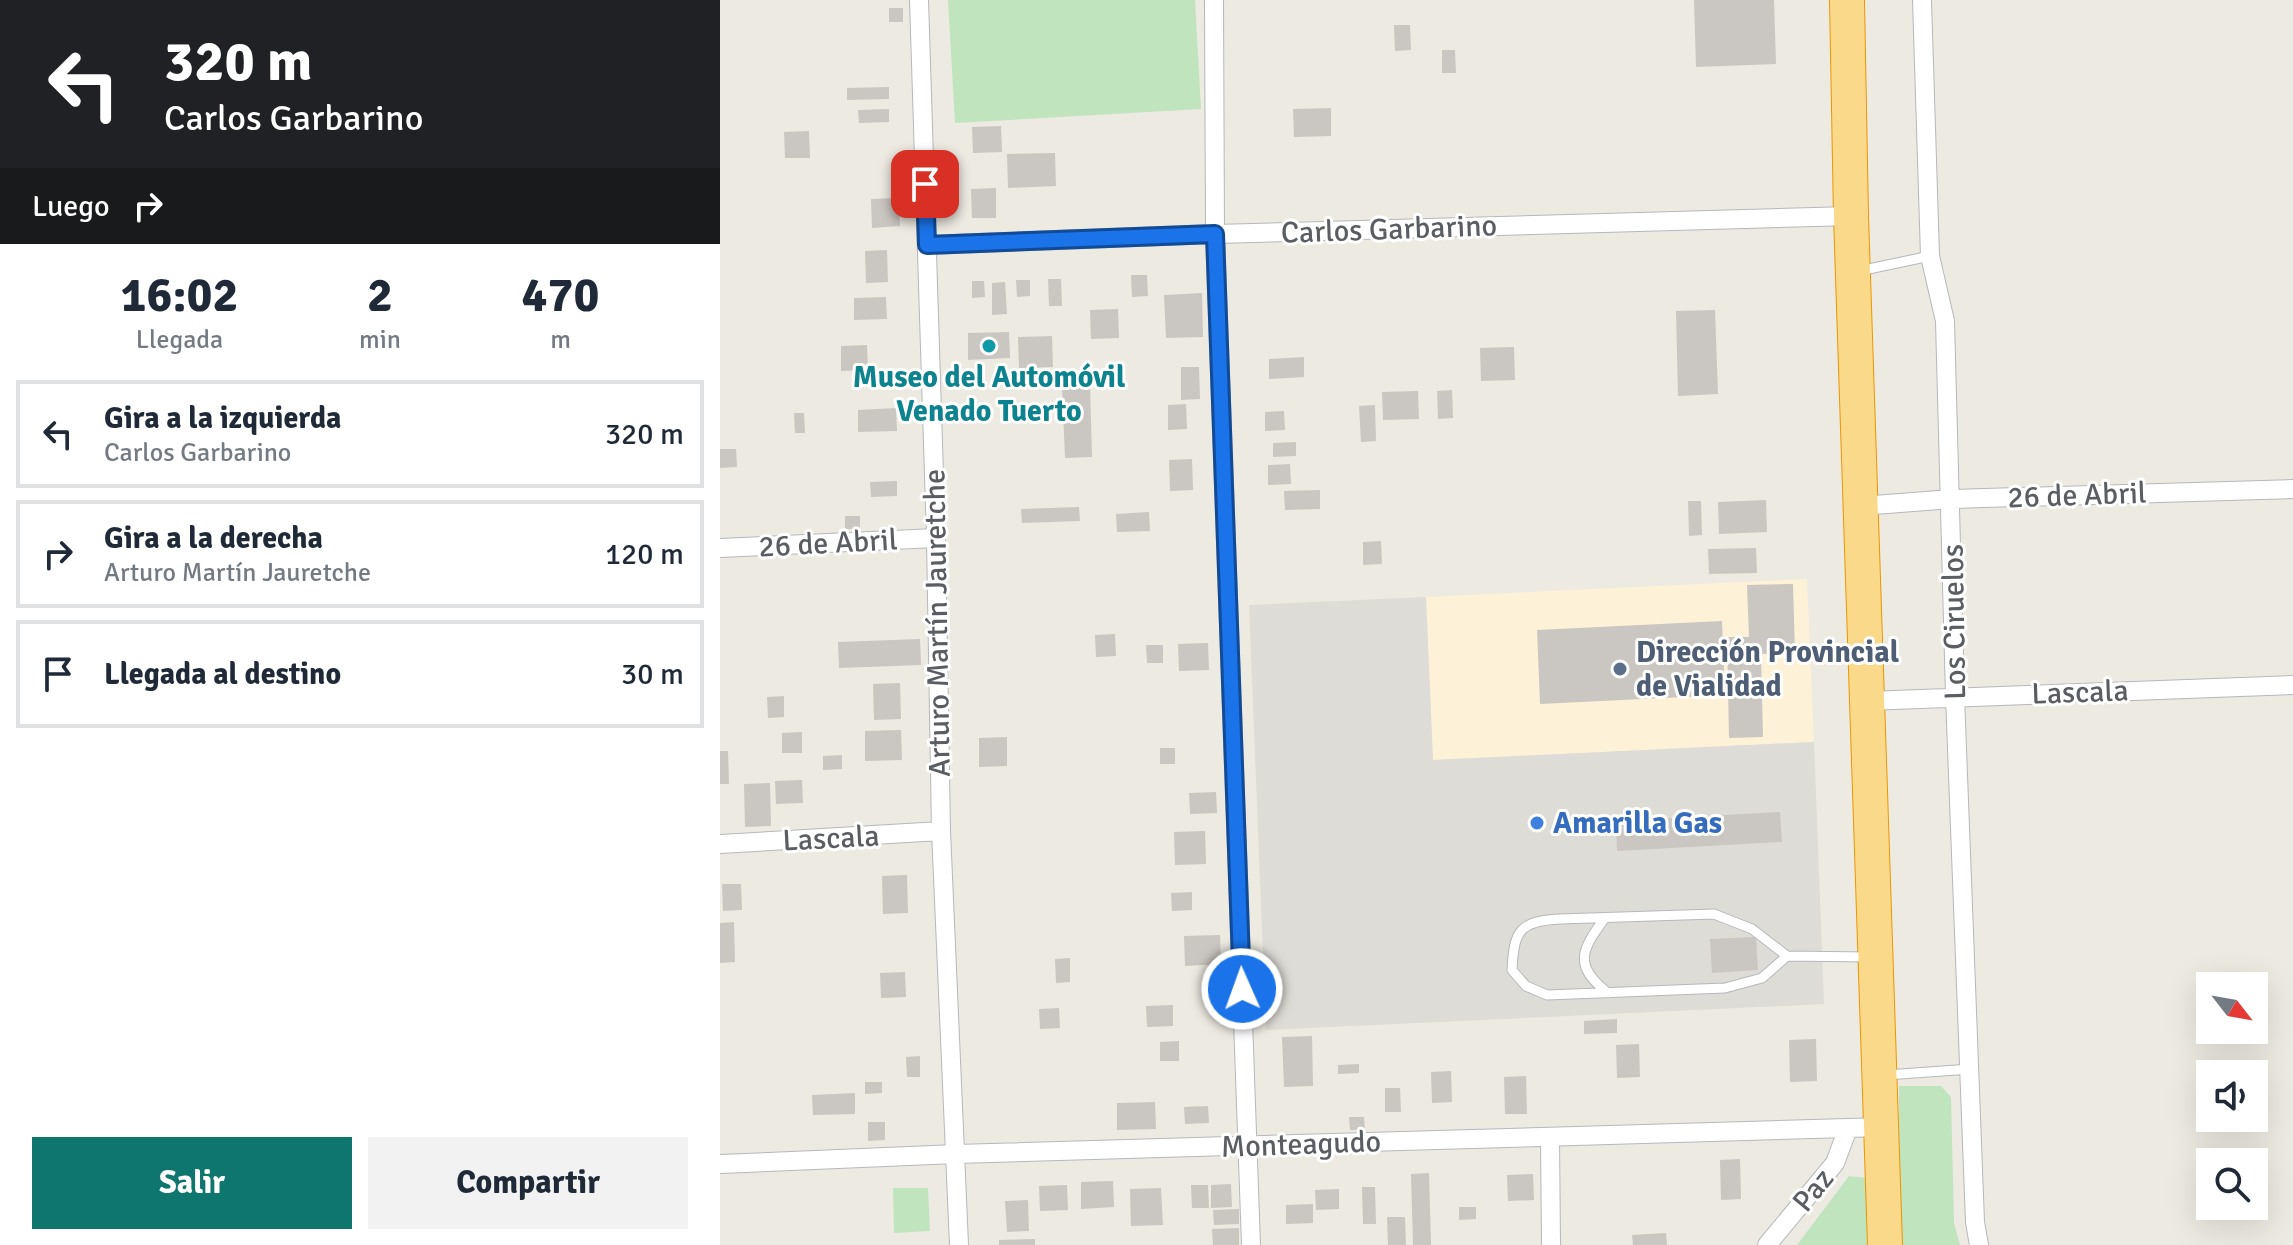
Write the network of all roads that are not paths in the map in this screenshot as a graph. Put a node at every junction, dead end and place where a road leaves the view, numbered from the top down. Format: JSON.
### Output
{"nodes":[{"id":1,"x":919,"y":0,"type":"edge"},
{"id":2,"x":1214,"y":0,"type":"edge"},
{"id":3,"x":1847,"y":0,"type":"edge"},
{"id":4,"x":1922,"y":0,"type":"edge"},
{"id":5,"x":1851,"y":216,"type":"junction"},
{"id":6,"x":1215,"y":234,"type":"junction"},
{"id":7,"x":927,"y":245,"type":"junction"},
{"id":8,"x":1930,"y":256,"type":"junction"},
{"id":9,"x":1852,"y":272,"type":"junction"},
{"id":10,"x":2293,"y":489,"type":"edge"},
{"id":11,"x":1952,"y":499,"type":"junction"},
{"id":12,"x":1861,"y":506,"type":"junction"},
{"id":13,"x":936,"y":538,"type":"junction"},
{"id":14,"x":720,"y":548,"type":"edge"},
{"id":15,"x":2293,"y":685,"type":"edge"},
{"id":16,"x":1955,"y":696,"type":"junction"},
{"id":17,"x":1867,"y":701,"type":"junction"},
{"id":18,"x":941,"y":831,"type":"junction"},
{"id":19,"x":720,"y":844,"type":"edge"},
{"id":20,"x":1605,"y":918,"type":"junction"},
{"id":21,"x":1787,"y":956,"type":"junction"},
{"id":22,"x":1876,"y":957,"type":"junction"},
{"id":23,"x":1608,"y":993,"type":"junction"},
{"id":24,"x":1971,"y":1069,"type":"junction"},
{"id":25,"x":1880,"y":1075,"type":"junction"},
{"id":26,"x":1882,"y":1127,"type":"junction"},
{"id":27,"x":1848,"y":1128,"type":"junction"},
{"id":28,"x":1550,"y":1137,"type":"junction"},
{"id":29,"x":1247,"y":1146,"type":"junction"},
{"id":30,"x":956,"y":1154,"type":"junction"},
{"id":31,"x":720,"y":1164,"type":"edge"},
{"id":32,"x":1885,"y":1242,"type":"edge"},
{"id":33,"x":959,"y":1245,"type":"edge"},
{"id":34,"x":1251,"y":1245,"type":"edge"},
{"id":35,"x":1551,"y":1245,"type":"edge"},
{"id":36,"x":1767,"y":1245,"type":"edge"},
{"id":37,"x":1979,"y":1245,"type":"edge"}],
"edges":[{"from":1,"to":7,"type":"street","name":"Arturo Martín Jauretche"},
{"from":2,"to":6,"type":"street"},
{"from":3,"to":5,"type":"highway"},
{"from":4,"to":8,"type":"street","name":"Los Ciruelos"},
{"from":5,"to":6,"type":"street","name":"Carlos Garbarino"},
{"from":5,"to":9,"type":"highway"},
{"from":6,"to":7,"type":"street","name":"Carlos Garbarino"},
{"from":6,"to":29,"type":"street"},
{"from":7,"to":13,"type":"street","name":"Arturo Martín Jauretche"},
{"from":8,"to":9,"type":"lane"},
{"from":8,"to":11,"type":"street","name":"Los Ciruelos"},
{"from":9,"to":12,"type":"highway"},
{"from":10,"to":11,"type":"street","name":"26 de Abril"},
{"from":11,"to":12,"type":"street","name":"26 de Abril"},
{"from":11,"to":16,"type":"street","name":"Los Ciruelos"},
{"from":12,"to":17,"type":"highway"},
{"from":13,"to":14,"type":"street","name":"26 de Abril"},
{"from":13,"to":18,"type":"street","name":"Arturo Martín Jauretche"},
{"from":15,"to":16,"type":"street","name":"Lascala"},
{"from":16,"to":17,"type":"street","name":"Lascala"},
{"from":16,"to":24,"type":"street","name":"Los Ciruelos"},
{"from":17,"to":22,"type":"highway"},
{"from":18,"to":19,"type":"street","name":"Lascala"},
{"from":18,"to":30,"type":"street","name":"Arturo Martín Jauretche"},
{"from":20,"to":21,"type":"lane"},
{"from":20,"to":23,"type":"lane"},
{"from":20,"to":23,"type":"lane"},
{"from":21,"to":22,"type":"lane"},
{"from":21,"to":23,"type":"lane"},
{"from":22,"to":25,"type":"highway"},
{"from":24,"to":25,"type":"lane"},
{"from":24,"to":37,"type":"street","name":"Los Ciruelos"},
{"from":25,"to":26,"type":"highway"},
{"from":26,"to":27,"type":"street","name":"Monteagudo"},
{"from":26,"to":32,"type":"highway"},
{"from":27,"to":28,"type":"street","name":"Monteagudo"},
{"from":27,"to":36,"type":"street","name":"Paz"},
{"from":28,"to":29,"type":"street","name":"Monteagudo"},
{"from":28,"to":35,"type":"street"},
{"from":29,"to":30,"type":"street","name":"Monteagudo"},
{"from":29,"to":34,"type":"street"},
{"from":30,"to":31,"type":"street","name":"Monteagudo"},
{"from":30,"to":33,"type":"street","name":"Arturo Martín Jauretche"}]}
